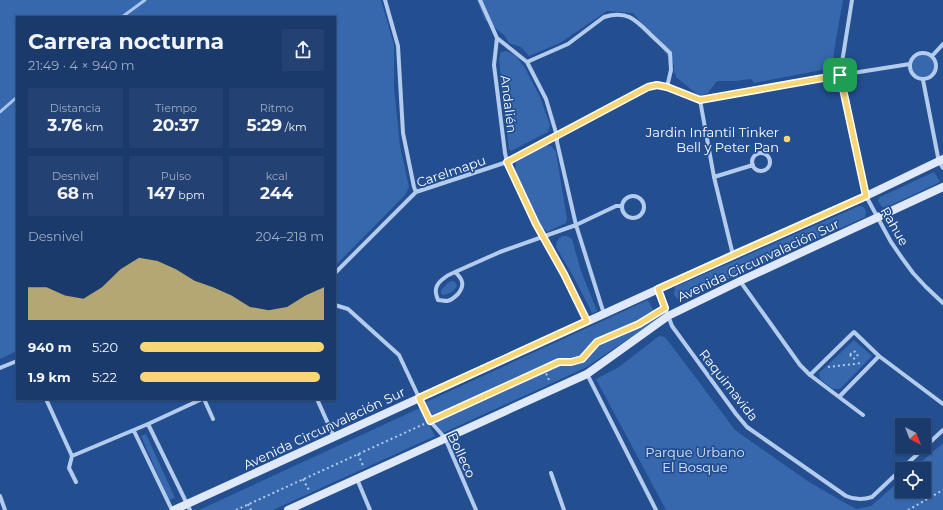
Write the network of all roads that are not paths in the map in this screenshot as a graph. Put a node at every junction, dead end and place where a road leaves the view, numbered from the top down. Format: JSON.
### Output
{"nodes":[{"id":1,"x":385,"y":0,"type":"edge"},
{"id":2,"x":480,"y":0,"type":"edge"},
{"id":3,"x":852,"y":0,"type":"edge"},
{"id":4,"x":497,"y":38,"type":"junction"},
{"id":5,"x":943,"y":44,"type":"edge"},
{"id":6,"x":932,"y":56,"type":"junction"},
{"id":7,"x":527,"y":62,"type":"junction"},
{"id":8,"x":910,"y":64,"type":"junction"},
{"id":9,"x":840,"y":75,"type":"junction"},
{"id":10,"x":923,"y":80,"type":"junction"},
{"id":11,"x":667,"y":87,"type":"junction"},
{"id":12,"x":700,"y":100,"type":"junction"},
{"id":13,"x":557,"y":136,"type":"junction"},
{"id":14,"x":507,"y":162,"type":"junction"},
{"id":15,"x":942,"y":163,"type":"edge"},
{"id":16,"x":753,"y":165,"type":"junction"},
{"id":17,"x":714,"y":177,"type":"junction"},
{"id":18,"x":943,"y":187,"type":"edge"},
{"id":19,"x":416,"y":192,"type":"junction"},
{"id":20,"x":866,"y":196,"type":"junction"},
{"id":21,"x":622,"y":206,"type":"junction"},
{"id":22,"x":877,"y":217,"type":"junction"},
{"id":23,"x":576,"y":225,"type":"junction"},
{"id":24,"x":544,"y":237,"type":"junction"},
{"id":25,"x":733,"y":255,"type":"junction"},
{"id":26,"x":336,"y":272,"type":"edge"},
{"id":27,"x":455,"y":272,"type":"junction"},
{"id":28,"x":740,"y":281,"type":"junction"},
{"id":29,"x":658,"y":289,"type":"junction"},
{"id":30,"x":943,"y":303,"type":"edge"},
{"id":31,"x":336,"y":305,"type":"edge"},
{"id":32,"x":604,"y":314,"type":"junction"},
{"id":33,"x":668,"y":316,"type":"junction"},
{"id":34,"x":587,"y":321,"type":"junction"},
{"id":35,"x":879,"y":356,"type":"junction"},
{"id":36,"x":16,"y":361,"type":"edge"},
{"id":37,"x":0,"y":368,"type":"edge"},
{"id":38,"x":587,"y":374,"type":"junction"},
{"id":39,"x":810,"y":375,"type":"junction"},
{"id":40,"x":839,"y":397,"type":"junction"},
{"id":41,"x":419,"y":398,"type":"junction"},
{"id":42,"x":46,"y":400,"type":"edge"},
{"id":43,"x":201,"y":400,"type":"edge"},
{"id":44,"x":203,"y":400,"type":"edge"},
{"id":45,"x":317,"y":400,"type":"edge"},
{"id":46,"x":943,"y":404,"type":"edge"},
{"id":47,"x":863,"y":414,"type":"dead end"},
{"id":48,"x":213,"y":420,"type":"dead end"},
{"id":49,"x":148,"y":424,"type":"junction"},
{"id":50,"x":943,"y":430,"type":"edge"},
{"id":51,"x":134,"y":431,"type":"junction"},
{"id":52,"x":334,"y":437,"type":"junction"},
{"id":53,"x":445,"y":438,"type":"junction"},
{"id":54,"x":72,"y":456,"type":"junction"},
{"id":55,"x":551,"y":473,"type":"dead end"},
{"id":56,"x":357,"y":478,"type":"junction"},
{"id":57,"x":76,"y":482,"type":"dead end"},
{"id":58,"x":0,"y":496,"type":"edge"},
{"id":59,"x":189,"y":507,"type":"edge"},
{"id":60,"x":5,"y":510,"type":"edge"},
{"id":61,"x":173,"y":510,"type":"edge"},
{"id":62,"x":288,"y":510,"type":"edge"},
{"id":63,"x":370,"y":510,"type":"edge"},
{"id":64,"x":476,"y":510,"type":"edge"},
{"id":65,"x":564,"y":510,"type":"edge"},
{"id":66,"x":656,"y":510,"type":"edge"}],
"edges":[{"from":1,"to":19,"type":"street"},
{"from":2,"to":4,"type":"street","name":"Andalién"},
{"from":3,"to":9,"type":"street"},
{"from":4,"to":7,"type":"street","name":"Andalién"},
{"from":4,"to":14,"type":"street","name":"Andalién"},
{"from":5,"to":6,"type":"street"},
{"from":6,"to":8,"type":"street"},
{"from":6,"to":10,"type":"street"},
{"from":7,"to":11,"type":"street"},
{"from":7,"to":13,"type":"street","name":"Andalién"},
{"from":8,"to":9,"type":"street"},
{"from":8,"to":10,"type":"street"},
{"from":9,"to":12,"type":"street"},
{"from":9,"to":20,"type":"street","name":"Rahue"},
{"from":10,"to":15,"type":"street"},
{"from":11,"to":12,"type":"street","name":"Carelmapu"},
{"from":11,"to":13,"type":"street","name":"Carelmapu"},
{"from":12,"to":17,"type":"street"},
{"from":13,"to":14,"type":"street","name":"Carelmapu"},
{"from":13,"to":23,"type":"street","name":"Andalién"},
{"from":14,"to":19,"type":"street","name":"Carelmapu"},
{"from":14,"to":24,"type":"street","name":"Andalién"},
{"from":15,"to":20,"type":"main road","name":"Avenida Circunvalación Sur"},
{"from":16,"to":16,"type":"street"},
{"from":16,"to":17,"type":"street"},
{"from":17,"to":25,"type":"street"},
{"from":18,"to":22,"type":"main road","name":"Avenida Circunvalación Sur"},
{"from":19,"to":26,"type":"street","name":"Carelmapu"},
{"from":20,"to":22,"type":"street","name":"Rahue"},
{"from":20,"to":25,"type":"main road","name":"Avenida Circunvalación Sur"},
{"from":21,"to":21,"type":"street"},
{"from":21,"to":23,"type":"street"},
{"from":22,"to":28,"type":"main road","name":"Avenida Circunvalación Sur"},
{"from":22,"to":30,"type":"street","name":"Rahue"},
{"from":23,"to":24,"type":"street"},
{"from":23,"to":32,"type":"street","name":"Andalién"},
{"from":24,"to":27,"type":"street"},
{"from":24,"to":34,"type":"street","name":"Andalién"},
{"from":25,"to":29,"type":"main road","name":"Avenida Circunvalación Sur"},
{"from":27,"to":27,"type":"street"},
{"from":28,"to":33,"type":"main road","name":"Avenida Circunvalación Sur"},
{"from":28,"to":39,"type":"street"},
{"from":29,"to":32,"type":"main road","name":"Avenida Circunvalación Sur"},
{"from":29,"to":33,"type":"street","name":"Raquimavida"},
{"from":31,"to":41,"type":"street","name":"Bolleco"},
{"from":32,"to":34,"type":"main road","name":"Avenida Circunvalación Sur"},
{"from":33,"to":38,"type":"main road","name":"Avenida Circunvalación Sur"},
{"from":33,"to":50,"type":"street","name":"Raquimavida"},
{"from":34,"to":41,"type":"main road","name":"Avenida Circunvalación Sur"},
{"from":35,"to":39,"type":"street"},
{"from":35,"to":40,"type":"street"},
{"from":35,"to":46,"type":"street"},
{"from":36,"to":37,"type":"street"},
{"from":38,"to":53,"type":"main road","name":"Avenida Circunvalación Sur"},
{"from":38,"to":66,"type":"street"},
{"from":39,"to":40,"type":"street"},
{"from":40,"to":47,"type":"street"},
{"from":41,"to":52,"type":"main road","name":"Avenida Circunvalación Sur"},
{"from":41,"to":53,"type":"street","name":"Bolleco"},
{"from":42,"to":54,"type":"street"},
{"from":43,"to":49,"type":"street"},
{"from":44,"to":48,"type":"street"},
{"from":45,"to":52,"type":"street"},
{"from":49,"to":51,"type":"street"},
{"from":49,"to":59,"type":"street"},
{"from":51,"to":54,"type":"street"},
{"from":51,"to":61,"type":"street"},
{"from":52,"to":59,"type":"main road","name":"Avenida Circunvalación Sur"},
{"from":53,"to":56,"type":"main road","name":"Avenida Circunvalación Sur"},
{"from":53,"to":64,"type":"street","name":"Bolleco"},
{"from":54,"to":57,"type":"street"},
{"from":55,"to":65,"type":"street"},
{"from":56,"to":62,"type":"main road","name":"Avenida Circunvalación Sur"},
{"from":56,"to":63,"type":"street"},
{"from":58,"to":60,"type":"street"},
{"from":59,"to":61,"type":"main road","name":"Avenida Circunvalación Sur"}]}
